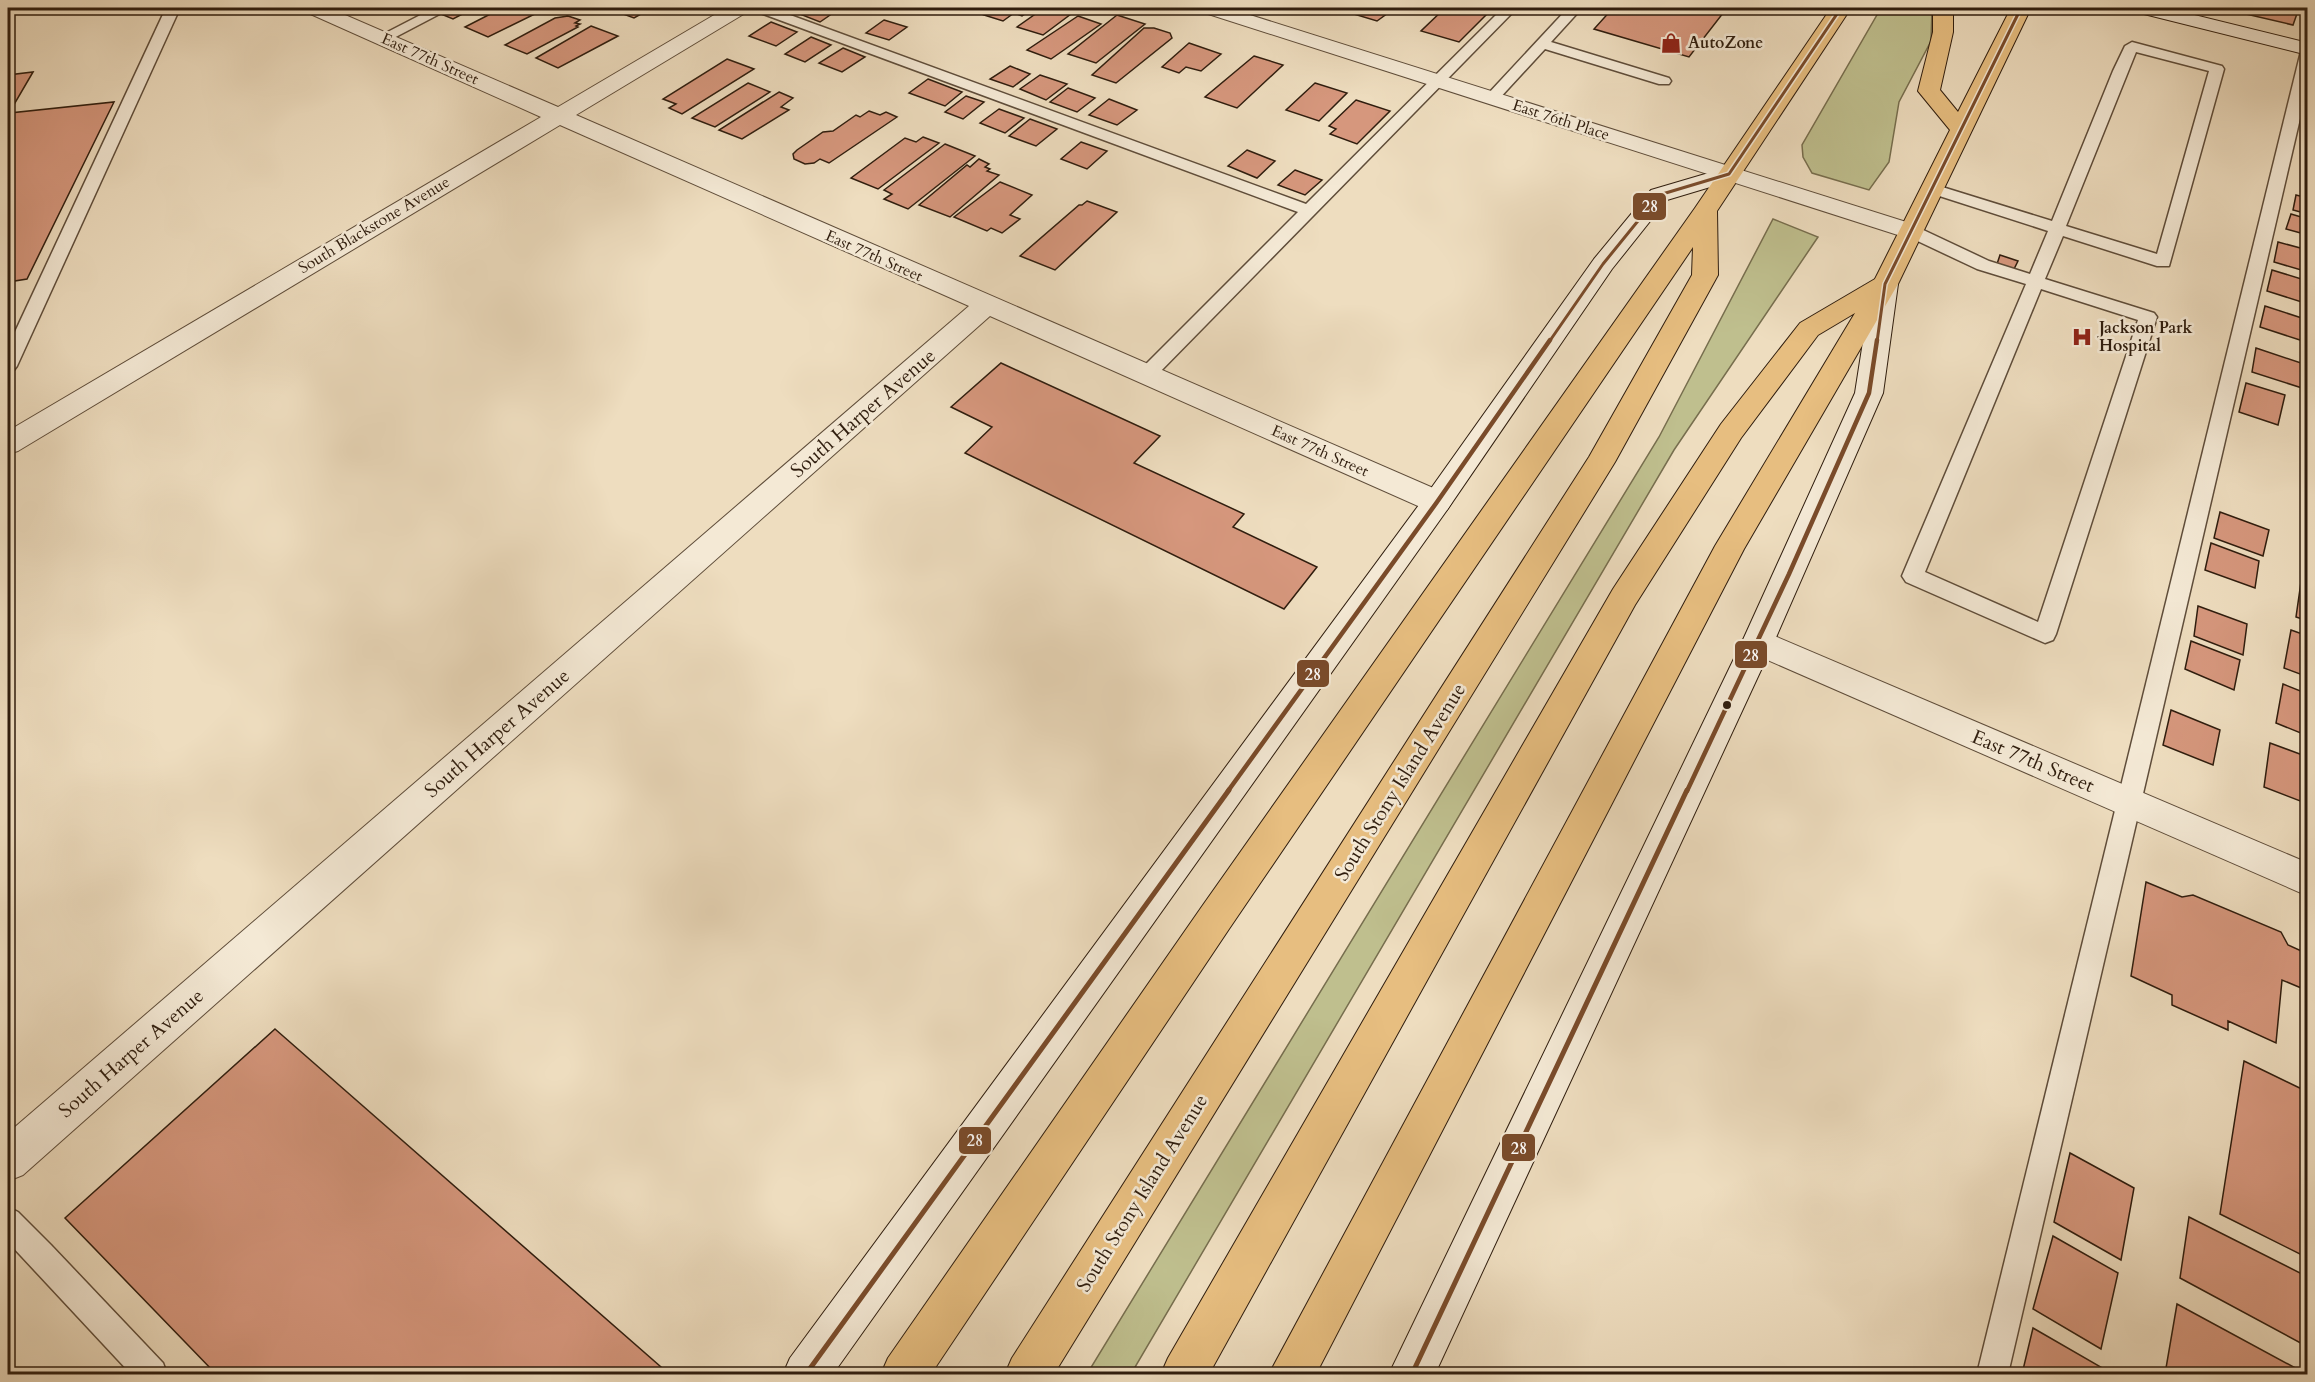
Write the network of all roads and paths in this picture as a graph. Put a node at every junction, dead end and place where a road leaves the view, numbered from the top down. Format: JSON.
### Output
{"nodes":[{"id":1,"x":173,"y":8,"type":"edge"},
{"id":2,"x":313,"y":8,"type":"edge"},
{"id":3,"x":444,"y":8,"type":"edge"},
{"id":4,"x":740,"y":8,"type":"edge"},
{"id":5,"x":760,"y":8,"type":"edge"},
{"id":6,"x":1209,"y":8,"type":"edge"},
{"id":7,"x":1510,"y":8,"type":"edge"},
{"id":8,"x":1575,"y":8,"type":"edge"},
{"id":9,"x":1840,"y":8,"type":"edge"},
{"id":10,"x":1944,"y":8,"type":"edge"},
{"id":11,"x":2021,"y":8,"type":"edge"},
{"id":12,"x":2143,"y":8,"type":"edge"},
{"id":13,"x":383,"y":38,"type":"junction"},
{"id":14,"x":1542,"y":44,"type":"junction"},
{"id":15,"x":2307,"y":50,"type":"edge"},
{"id":16,"x":1438,"y":81,"type":"junction"},
{"id":17,"x":1664,"y":81,"type":"dead end"},
{"id":18,"x":1492,"y":98,"type":"junction"},
{"id":19,"x":557,"y":116,"type":"junction"},
{"id":20,"x":1962,"y":131,"type":"junction"},
{"id":21,"x":1729,"y":174,"type":"junction"},
{"id":22,"x":1933,"y":189,"type":"junction"},
{"id":23,"x":1309,"y":211,"type":"junction"},
{"id":24,"x":1705,"y":211,"type":"junction"},
{"id":25,"x":2058,"y":228,"type":"junction"},
{"id":26,"x":1913,"y":232,"type":"junction"},
{"id":27,"x":2037,"y":282,"type":"junction"},
{"id":28,"x":1885,"y":284,"type":"junction"},
{"id":29,"x":986,"y":305,"type":"junction"},
{"id":30,"x":8,"y":366,"type":"edge"},
{"id":31,"x":1147,"y":374,"type":"junction"},
{"id":32,"x":8,"y":444,"type":"edge"},
{"id":33,"x":1437,"y":502,"type":"junction"},
{"id":34,"x":1758,"y":642,"type":"junction"},
{"id":35,"x":2128,"y":802,"type":"junction"},
{"id":36,"x":2307,"y":880,"type":"edge"},
{"id":37,"x":8,"y":1160,"type":"edge"},
{"id":38,"x":8,"y":1222,"type":"edge"},
{"id":39,"x":152,"y":1374,"type":"edge"},
{"id":40,"x":806,"y":1374,"type":"edge"},
{"id":41,"x":904,"y":1374,"type":"edge"},
{"id":42,"x":1028,"y":1374,"type":"edge"},
{"id":43,"x":1184,"y":1374,"type":"edge"},
{"id":44,"x":1292,"y":1374,"type":"edge"},
{"id":45,"x":1412,"y":1374,"type":"edge"},
{"id":46,"x":1992,"y":1374,"type":"edge"}],
"edges":[{"from":1,"to":30,"type":"lane"},
{"from":2,"to":13,"type":"street","name":"East 77th Street"},
{"from":3,"to":13,"type":"lane"},
{"from":4,"to":19,"type":"street","name":"South Blackstone Avenue"},
{"from":5,"to":23,"type":"lane"},
{"from":6,"to":16,"type":"street","name":"East 76th Place"},
{"from":7,"to":16,"type":"lane"},
{"from":8,"to":14,"type":"lane"},
{"from":9,"to":21,"type":"highway"},
{"from":10,"to":20,"type":"highway"},
{"from":11,"to":20,"type":"highway"},
{"from":12,"to":15,"type":"street"},
{"from":13,"to":19,"type":"street","name":"East 77th Street"},
{"from":14,"to":17,"type":"lane"},
{"from":14,"to":18,"type":"lane"},
{"from":15,"to":35,"type":"lane"},
{"from":16,"to":18,"type":"street","name":"East 76th Place"},
{"from":16,"to":23,"type":"lane"},
{"from":18,"to":21,"type":"street","name":"East 76th Place"},
{"from":19,"to":29,"type":"street","name":"East 77th Street"},
{"from":19,"to":32,"type":"street","name":"South Blackstone Avenue"},
{"from":20,"to":22,"type":"highway"},
{"from":21,"to":24,"type":"highway"},
{"from":21,"to":26,"type":"street","name":"East 76th Place"},
{"from":21,"to":33,"type":"street"},
{"from":22,"to":25,"type":"lane"},
{"from":22,"to":26,"type":"highway"},
{"from":23,"to":31,"type":"lane"},
{"from":24,"to":41,"type":"highway"},
{"from":24,"to":42,"type":"highway","name":"South Stony Island Avenue"},
{"from":25,"to":25,"type":"lane"},
{"from":25,"to":27,"type":"lane"},
{"from":26,"to":27,"type":"lane"},
{"from":26,"to":28,"type":"highway"},
{"from":27,"to":27,"type":"lane"},
{"from":28,"to":34,"type":"street"},
{"from":28,"to":43,"type":"highway"},
{"from":28,"to":44,"type":"highway"},
{"from":29,"to":31,"type":"street","name":"East 77th Street"},
{"from":29,"to":37,"type":"street","name":"South Harper Avenue"},
{"from":31,"to":33,"type":"street","name":"East 77th Street"},
{"from":33,"to":40,"type":"street"},
{"from":34,"to":35,"type":"street","name":"East 77th Street"},
{"from":34,"to":45,"type":"street"},
{"from":35,"to":36,"type":"street","name":"East 77th Street"},
{"from":35,"to":46,"type":"lane"},
{"from":38,"to":39,"type":"lane"}]}
